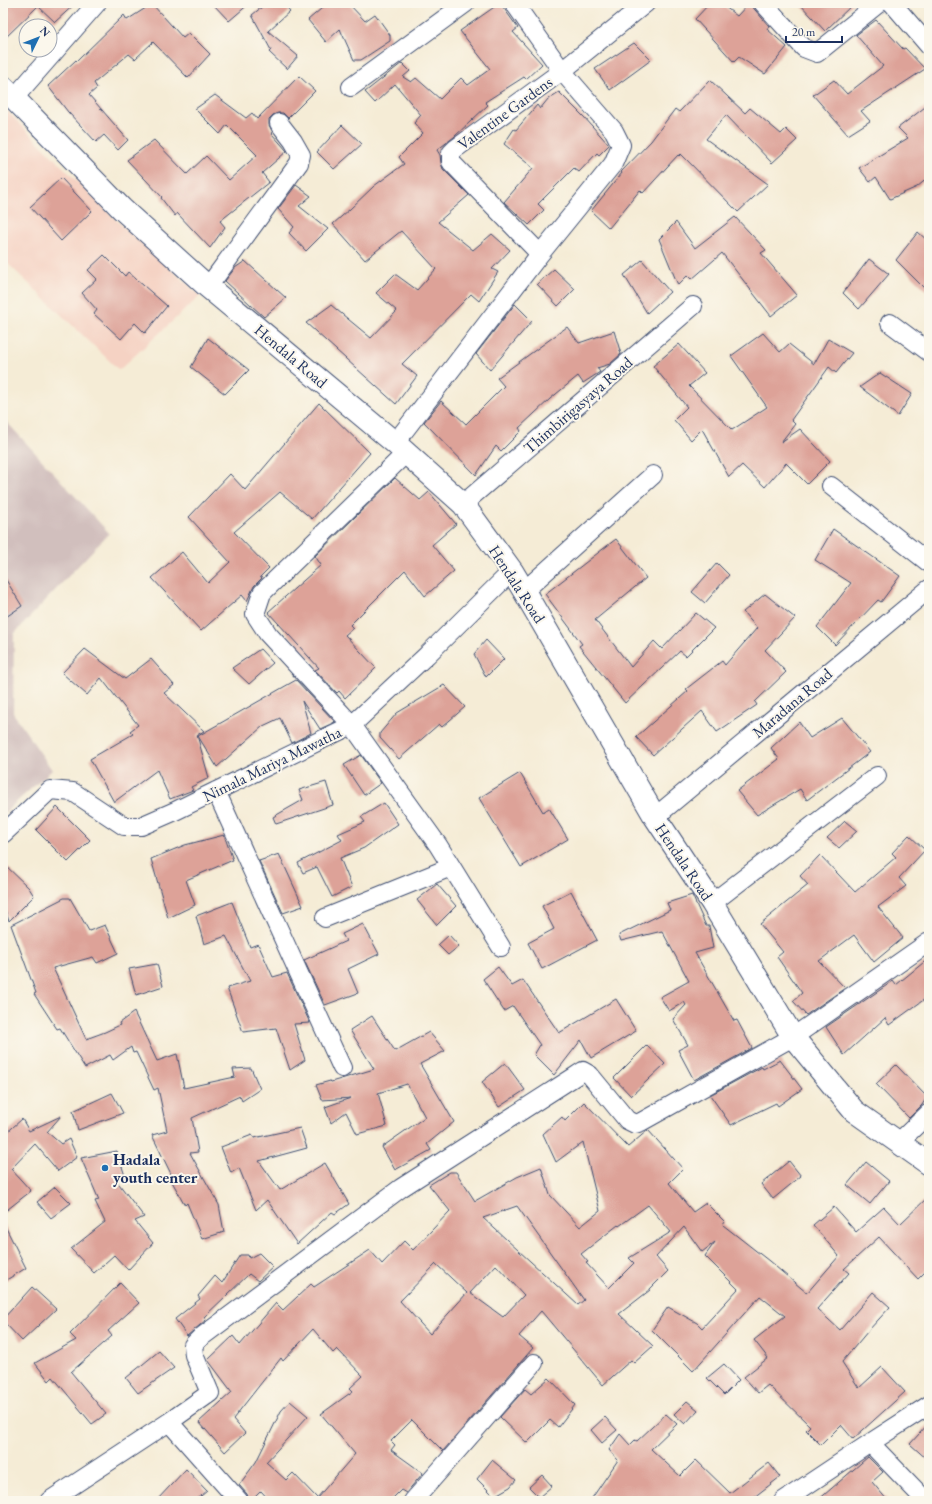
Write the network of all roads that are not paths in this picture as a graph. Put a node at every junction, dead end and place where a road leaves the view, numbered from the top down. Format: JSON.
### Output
{"nodes":[{"id":1,"x":97,"y":3,"type":"edge"},
{"id":2,"x":466,"y":3,"type":"edge"},
{"id":3,"x":514,"y":3,"type":"edge"},
{"id":4,"x":646,"y":3,"type":"edge"},
{"id":5,"x":762,"y":3,"type":"edge"},
{"id":6,"x":879,"y":3,"type":"edge"},
{"id":7,"x":892,"y":3,"type":"edge"},
{"id":8,"x":929,"y":46,"type":"edge"},
{"id":9,"x":562,"y":71,"type":"junction"},
{"id":10,"x":351,"y":87,"type":"dead end"},
{"id":11,"x":9,"y":92,"type":"edge"},
{"id":12,"x":279,"y":123,"type":"dead end"},
{"id":13,"x":540,"y":254,"type":"junction"},
{"id":14,"x":208,"y":287,"type":"junction"},
{"id":15,"x":693,"y":306,"type":"dead end"},
{"id":16,"x":890,"y":323,"type":"dead end"},
{"id":17,"x":929,"y":352,"type":"edge"},
{"id":18,"x":400,"y":448,"type":"junction"},
{"id":19,"x":653,"y":476,"type":"dead end"},
{"id":20,"x":831,"y":486,"type":"dead end"},
{"id":21,"x":463,"y":504,"type":"junction"},
{"id":22,"x":929,"y":563,"type":"edge"},
{"id":23,"x":512,"y":571,"type":"junction"},
{"id":24,"x":929,"y":589,"type":"edge"},
{"id":25,"x":524,"y":591,"type":"junction"},
{"id":26,"x":352,"y":724,"type":"junction"},
{"id":27,"x":877,"y":776,"type":"dead end"},
{"id":28,"x":216,"y":791,"type":"junction"},
{"id":29,"x":655,"y":817,"type":"junction"},
{"id":30,"x":3,"y":834,"type":"edge"},
{"id":31,"x":451,"y":867,"type":"junction"},
{"id":32,"x":712,"y":903,"type":"junction"},
{"id":33,"x":325,"y":918,"type":"dead end"},
{"id":34,"x":929,"y":942,"type":"edge"},
{"id":35,"x":501,"y":947,"type":"dead end"},
{"id":36,"x":793,"y":1037,"type":"junction"},
{"id":37,"x":342,"y":1068,"type":"dead end"},
{"id":38,"x":929,"y":1113,"type":"edge"},
{"id":39,"x":899,"y":1142,"type":"junction"},
{"id":40,"x":929,"y":1164,"type":"edge"},
{"id":41,"x":534,"y":1363,"type":"dead end"},
{"id":42,"x":929,"y":1405,"type":"edge"},
{"id":43,"x":168,"y":1422,"type":"junction"},
{"id":44,"x":870,"y":1443,"type":"junction"},
{"id":45,"x":49,"y":1501,"type":"edge"},
{"id":46,"x":239,"y":1501,"type":"edge"},
{"id":47,"x":413,"y":1501,"type":"edge"},
{"id":48,"x":783,"y":1501,"type":"edge"},
{"id":49,"x":926,"y":1501,"type":"edge"}],
"edges":[{"from":1,"to":11,"type":"street"},
{"from":2,"to":10,"type":"street"},
{"from":3,"to":9,"type":"street"},
{"from":4,"to":9,"type":"street","name":"Valentine Gardens"},
{"from":5,"to":6,"type":"street"},
{"from":7,"to":8,"type":"street"},
{"from":9,"to":13,"type":"street"},
{"from":9,"to":13,"type":"street","name":"Valentine Gardens"},
{"from":11,"to":14,"type":"main road","name":"Hendala Road"},
{"from":12,"to":14,"type":"street"},
{"from":13,"to":18,"type":"street"},
{"from":14,"to":18,"type":"main road","name":"Hendala Road"},
{"from":15,"to":21,"type":"street","name":"Thimbirigasyaya Road"},
{"from":16,"to":17,"type":"street"},
{"from":18,"to":21,"type":"main road","name":"Hendala Road"},
{"from":18,"to":26,"type":"street"},
{"from":19,"to":25,"type":"street"},
{"from":20,"to":22,"type":"street"},
{"from":21,"to":23,"type":"main road","name":"Hendala Road"},
{"from":23,"to":25,"type":"main road","name":"Hendala Road"},
{"from":23,"to":26,"type":"street","name":"Nimala Mariya Mawatha"},
{"from":24,"to":29,"type":"street","name":"Maradana Road"},
{"from":25,"to":29,"type":"main road","name":"Hendala Road"},
{"from":26,"to":28,"type":"street","name":"Nimala Mariya Mawatha"},
{"from":26,"to":31,"type":"street"},
{"from":27,"to":32,"type":"street"},
{"from":28,"to":30,"type":"street","name":"Nimala Mariya Mawatha"},
{"from":28,"to":37,"type":"street"},
{"from":29,"to":32,"type":"main road","name":"Hendala Road"},
{"from":31,"to":33,"type":"street"},
{"from":31,"to":35,"type":"street"},
{"from":32,"to":36,"type":"main road","name":"Hendala Road"},
{"from":34,"to":36,"type":"street"},
{"from":36,"to":39,"type":"main road","name":"Hendala Road"},
{"from":36,"to":43,"type":"street"},
{"from":38,"to":39,"type":"street"},
{"from":39,"to":40,"type":"main road","name":"Hendala Road"},
{"from":41,"to":47,"type":"street"},
{"from":42,"to":44,"type":"street"},
{"from":43,"to":45,"type":"street"},
{"from":43,"to":46,"type":"street"},
{"from":44,"to":48,"type":"street"},
{"from":44,"to":49,"type":"street"}]}
